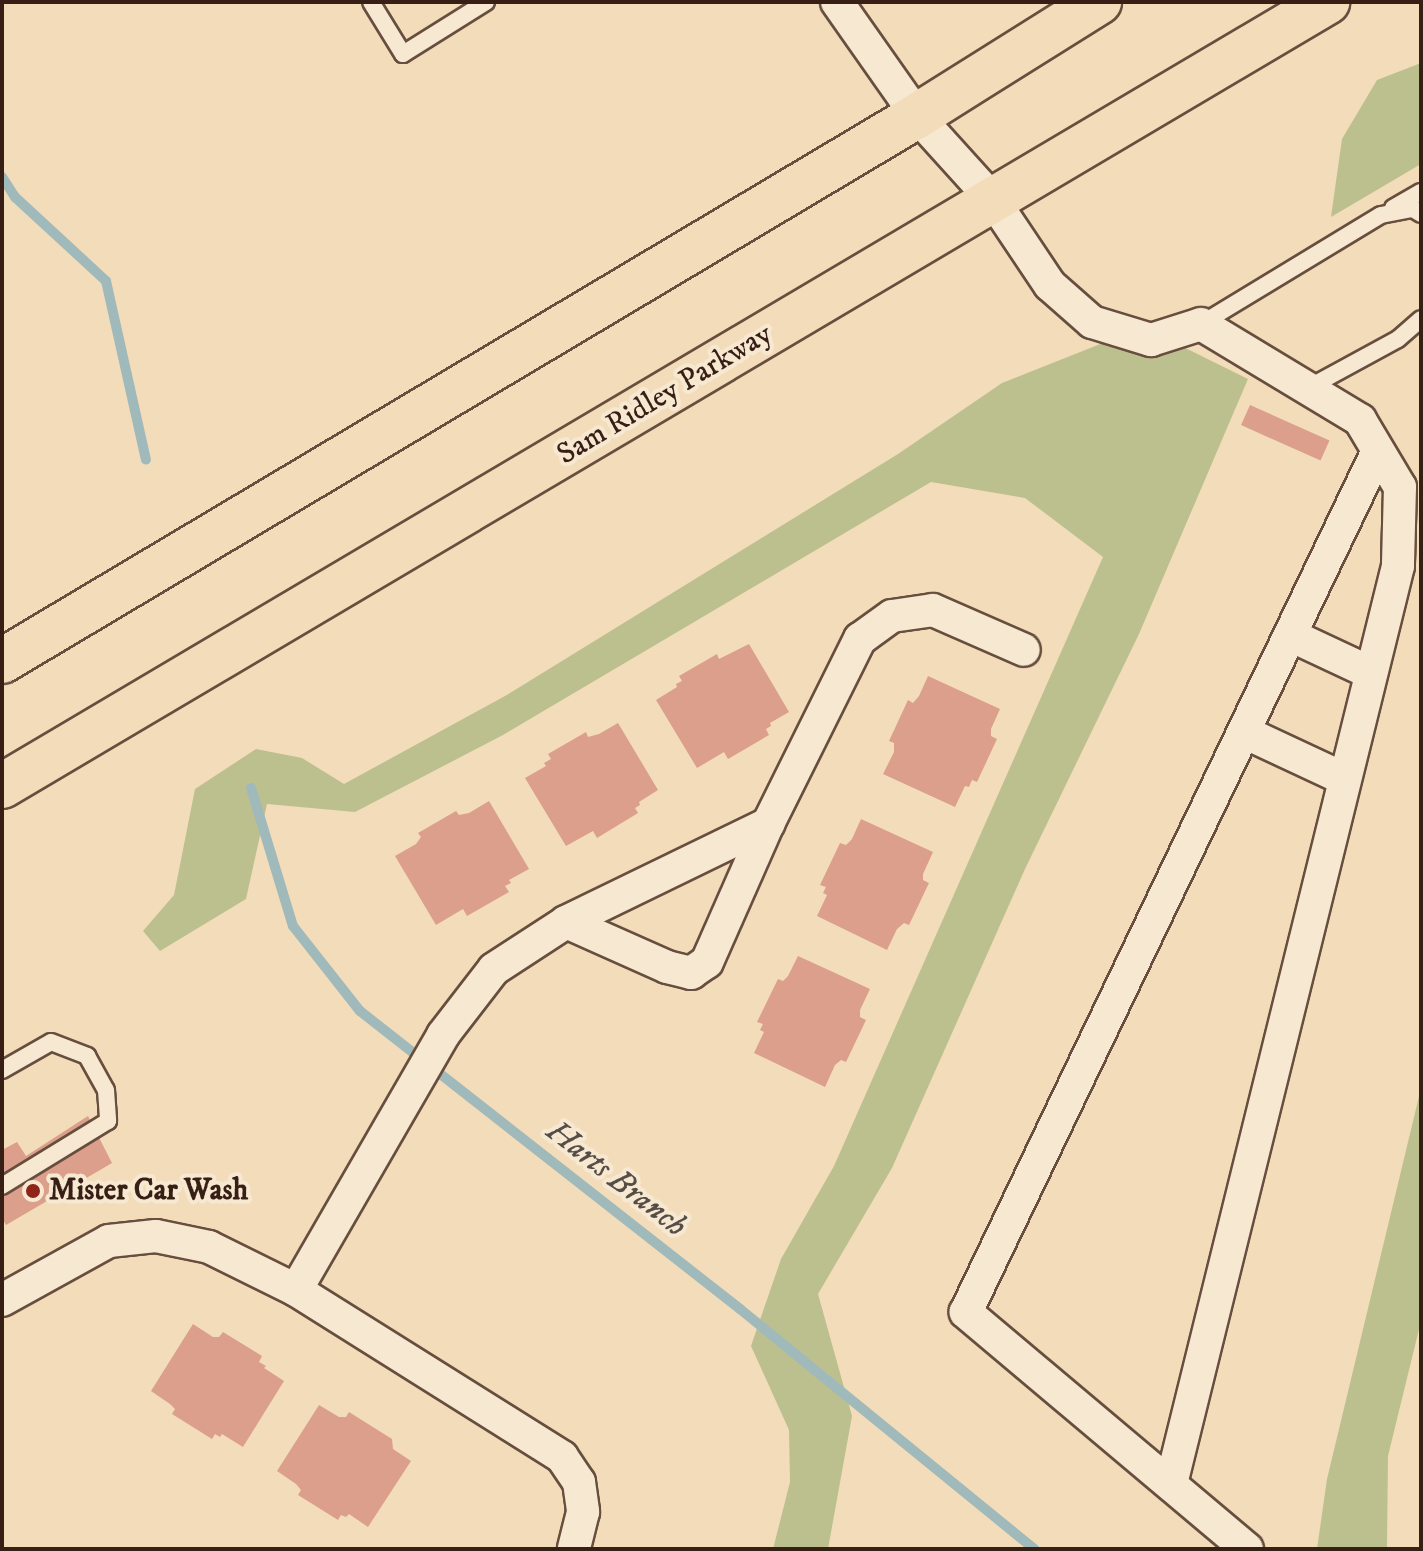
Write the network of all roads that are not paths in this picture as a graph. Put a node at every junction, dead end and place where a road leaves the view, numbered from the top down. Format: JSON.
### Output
{"nodes":[{"id":1,"x":371,"y":2,"type":"edge"},
{"id":2,"x":486,"y":2,"type":"edge"},
{"id":3,"x":837,"y":2,"type":"edge"},
{"id":4,"x":1099,"y":2,"type":"edge"},
{"id":5,"x":1327,"y":2,"type":"edge"},
{"id":6,"x":917,"y":116,"type":"junction"},
{"id":7,"x":1421,"y":192,"type":"edge"},
{"id":8,"x":993,"y":200,"type":"junction"},
{"id":9,"x":1421,"y":214,"type":"edge"},
{"id":10,"x":1381,"y":215,"type":"junction"},
{"id":11,"x":1421,"y":319,"type":"edge"},
{"id":12,"x":1201,"y":324,"type":"junction"},
{"id":13,"x":1308,"y":388,"type":"junction"},
{"id":14,"x":1378,"y":451,"type":"junction"},
{"id":15,"x":50,"y":632,"type":"junction"},
{"id":16,"x":1290,"y":635,"type":"junction"},
{"id":17,"x":2,"y":640,"type":"edge"},
{"id":18,"x":1024,"y":650,"type":"dead end"},
{"id":19,"x":2,"y":661,"type":"edge"},
{"id":20,"x":1371,"y":673,"type":"junction"},
{"id":21,"x":2,"y":694,"type":"edge"},
{"id":22,"x":1244,"y":732,"type":"junction"},
{"id":23,"x":1345,"y":779,"type":"junction"},
{"id":24,"x":2,"y":786,"type":"edge"},
{"id":25,"x":768,"y":824,"type":"junction"},
{"id":26,"x":566,"y":922,"type":"junction"},
{"id":27,"x":2,"y":1070,"type":"edge"},
{"id":28,"x":2,"y":1186,"type":"edge"},
{"id":29,"x":296,"y":1290,"type":"junction"},
{"id":30,"x":2,"y":1300,"type":"edge"},
{"id":31,"x":1171,"y":1484,"type":"junction"},
{"id":32,"x":574,"y":1549,"type":"edge"},
{"id":33,"x":1247,"y":1549,"type":"edge"}],
"edges":[{"from":1,"to":2,"type":"lane"},
{"from":3,"to":6,"type":"street"},
{"from":4,"to":6,"type":"main road"},
{"from":5,"to":8,"type":"main road","name":"Sam Ridley Parkway"},
{"from":6,"to":8,"type":"street"},
{"from":6,"to":15,"type":"main road"},
{"from":7,"to":10,"type":"lane"},
{"from":8,"to":12,"type":"street"},
{"from":8,"to":24,"type":"main road","name":"Sam Ridley Parkway"},
{"from":9,"to":10,"type":"lane"},
{"from":10,"to":12,"type":"lane"},
{"from":11,"to":13,"type":"lane"},
{"from":12,"to":13,"type":"street"},
{"from":13,"to":14,"type":"street"},
{"from":14,"to":16,"type":"street"},
{"from":14,"to":20,"type":"street"},
{"from":15,"to":17,"type":"main road"},
{"from":15,"to":19,"type":"main road"},
{"from":15,"to":21,"type":"main road"},
{"from":16,"to":20,"type":"street"},
{"from":16,"to":22,"type":"street"},
{"from":18,"to":25,"type":"street"},
{"from":20,"to":23,"type":"street"},
{"from":22,"to":23,"type":"street"},
{"from":22,"to":31,"type":"street"},
{"from":23,"to":31,"type":"street"},
{"from":25,"to":26,"type":"street"},
{"from":25,"to":26,"type":"street"},
{"from":26,"to":29,"type":"street"},
{"from":27,"to":28,"type":"lane"},
{"from":29,"to":30,"type":"street"},
{"from":29,"to":32,"type":"street"},
{"from":31,"to":33,"type":"street"}]}
